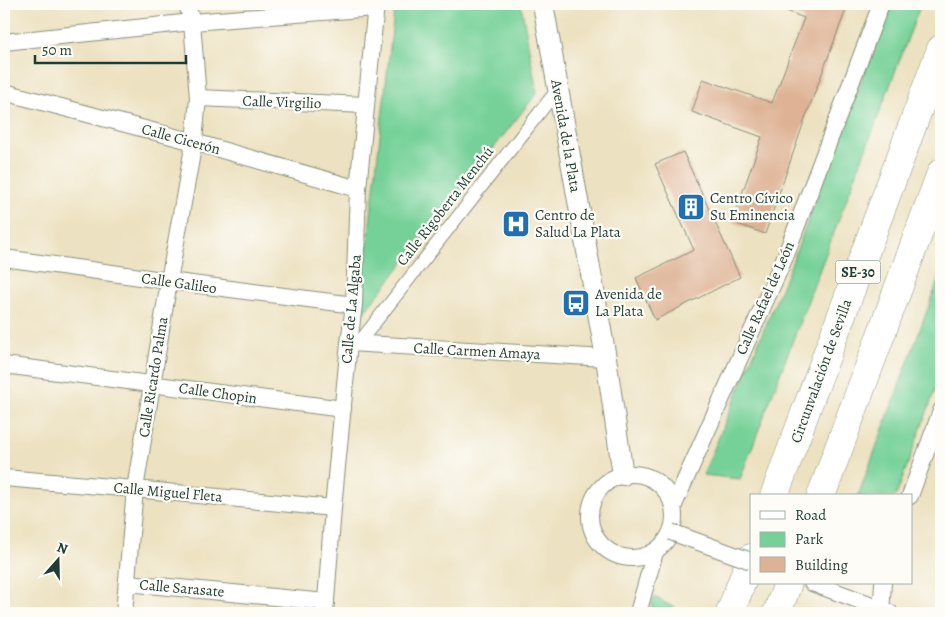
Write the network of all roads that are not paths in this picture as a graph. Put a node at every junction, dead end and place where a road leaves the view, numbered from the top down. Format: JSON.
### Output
{"nodes":[{"id":1,"x":187,"y":4,"type":"edge"},
{"id":2,"x":543,"y":4,"type":"edge"},
{"id":3,"x":881,"y":4,"type":"edge"},
{"id":4,"x":375,"y":6,"type":"edge"},
{"id":5,"x":333,"y":8,"type":"edge"},
{"id":6,"x":192,"y":22,"type":"junction"},
{"id":7,"x":4,"y":42,"type":"edge"},
{"id":8,"x":941,"y":49,"type":"edge"},
{"id":9,"x":558,"y":89,"type":"junction"},
{"id":10,"x":4,"y":92,"type":"edge"},
{"id":11,"x":198,"y":98,"type":"junction"},
{"id":12,"x":366,"y":105,"type":"junction"},
{"id":13,"x":194,"y":142,"type":"junction"},
{"id":14,"x":941,"y":174,"type":"edge"},
{"id":15,"x":358,"y":189,"type":"junction"},
{"id":16,"x":4,"y":258,"type":"edge"},
{"id":17,"x":169,"y":282,"type":"junction"},
{"id":18,"x":354,"y":305,"type":"junction"},
{"id":19,"x":353,"y":344,"type":"junction"},
{"id":20,"x":606,"y":358,"type":"junction"},
{"id":21,"x":4,"y":365,"type":"edge"},
{"id":22,"x":152,"y":384,"type":"junction"},
{"id":23,"x":343,"y":409,"type":"junction"},
{"id":24,"x":941,"y":411,"type":"edge"},
{"id":25,"x":623,"y":475,"type":"junction"},
{"id":26,"x":4,"y":478,"type":"edge"},
{"id":27,"x":135,"y":489,"type":"junction"},
{"id":28,"x":775,"y":494,"type":"edge"},
{"id":29,"x":822,"y":494,"type":"edge"},
{"id":30,"x":911,"y":494,"type":"edge"},
{"id":31,"x":674,"y":505,"type":"junction"},
{"id":32,"x":333,"y":508,"type":"junction"},
{"id":33,"x":672,"y":532,"type":"junction"},
{"id":34,"x":655,"y":552,"type":"junction"},
{"id":35,"x":750,"y":559,"type":"edge"},
{"id":36,"x":750,"y":562,"type":"edge"},
{"id":37,"x":127,"y":583,"type":"junction"},
{"id":38,"x":788,"y":584,"type":"edge"},
{"id":39,"x":814,"y":584,"type":"edge"},
{"id":40,"x":883,"y":584,"type":"edge"},
{"id":41,"x":326,"y":608,"type":"edge"},
{"id":42,"x":884,"y":612,"type":"edge"},
{"id":43,"x":124,"y":613,"type":"edge"},
{"id":44,"x":638,"y":613,"type":"edge"},
{"id":45,"x":730,"y":613,"type":"edge"},
{"id":46,"x":777,"y":613,"type":"edge"}],
"edges":[{"from":1,"to":6,"type":"street","name":"Calle Ricardo Palma"},
{"from":2,"to":9,"type":"street","name":"Avenida de la Plata"},
{"from":3,"to":31,"type":"street","name":"Calle Rafael de León"},
{"from":4,"to":5,"type":"street"},
{"from":4,"to":12,"type":"street","name":"Calle de La Algaba"},
{"from":5,"to":6,"type":"street"},
{"from":6,"to":7,"type":"street"},
{"from":6,"to":11,"type":"street","name":"Calle Ricardo Palma"},
{"from":8,"to":28,"type":"highway","name":"Circunvalación de Sevilla","number":"SE-30"},
{"from":9,"to":19,"type":"street","name":"Calle Rigoberta Menchú"},
{"from":9,"to":20,"type":"street","name":"Avenida de la Plata"},
{"from":10,"to":13,"type":"street","name":"Calle Cicerón"},
{"from":11,"to":12,"type":"street","name":"Calle Virgilio"},
{"from":11,"to":13,"type":"street","name":"Calle Ricardo Palma"},
{"from":12,"to":15,"type":"street","name":"Calle de La Algaba"},
{"from":13,"to":15,"type":"street","name":"Calle Cicerón"},
{"from":13,"to":17,"type":"street","name":"Calle Ricardo Palma"},
{"from":14,"to":29,"type":"highway","number":"SE-30"},
{"from":15,"to":18,"type":"street","name":"Calle de La Algaba"},
{"from":16,"to":17,"type":"street","name":"Calle Galileo"},
{"from":17,"to":18,"type":"street","name":"Calle Galileo"},
{"from":17,"to":22,"type":"street","name":"Calle Ricardo Palma"},
{"from":18,"to":19,"type":"street","name":"Calle de La Algaba"},
{"from":19,"to":20,"type":"street","name":"Calle Carmen Amaya"},
{"from":19,"to":23,"type":"street","name":"Calle de La Algaba"},
{"from":20,"to":25,"type":"street","name":"Avenida de la Plata"},
{"from":21,"to":22,"type":"street","name":"Calle Chopin"},
{"from":22,"to":23,"type":"street","name":"Calle Chopin"},
{"from":22,"to":27,"type":"street","name":"Calle Ricardo Palma"},
{"from":23,"to":32,"type":"street","name":"Calle de La Algaba"},
{"from":24,"to":30,"type":"street"},
{"from":25,"to":31,"type":"street"},
{"from":25,"to":34,"type":"street"},
{"from":26,"to":27,"type":"street","name":"Calle Miguel Fleta"},
{"from":27,"to":32,"type":"street","name":"Calle Miguel Fleta"},
{"from":27,"to":37,"type":"street","name":"Calle Ricardo Palma"},
{"from":31,"to":33,"type":"street"},
{"from":32,"to":41,"type":"street","name":"Calle de La Algaba"},
{"from":33,"to":34,"type":"street"},
{"from":33,"to":35,"type":"street","bridge":true},
{"from":34,"to":44,"type":"street"},
{"from":36,"to":45,"type":"highway"},
{"from":37,"to":41,"type":"street","name":"Calle Sarasate"},
{"from":37,"to":43,"type":"street","name":"Calle Ricardo Palma"},
{"from":38,"to":46,"type":"highway"},
{"from":39,"to":42,"type":"street"},
{"from":40,"to":42,"type":"street"}]}
